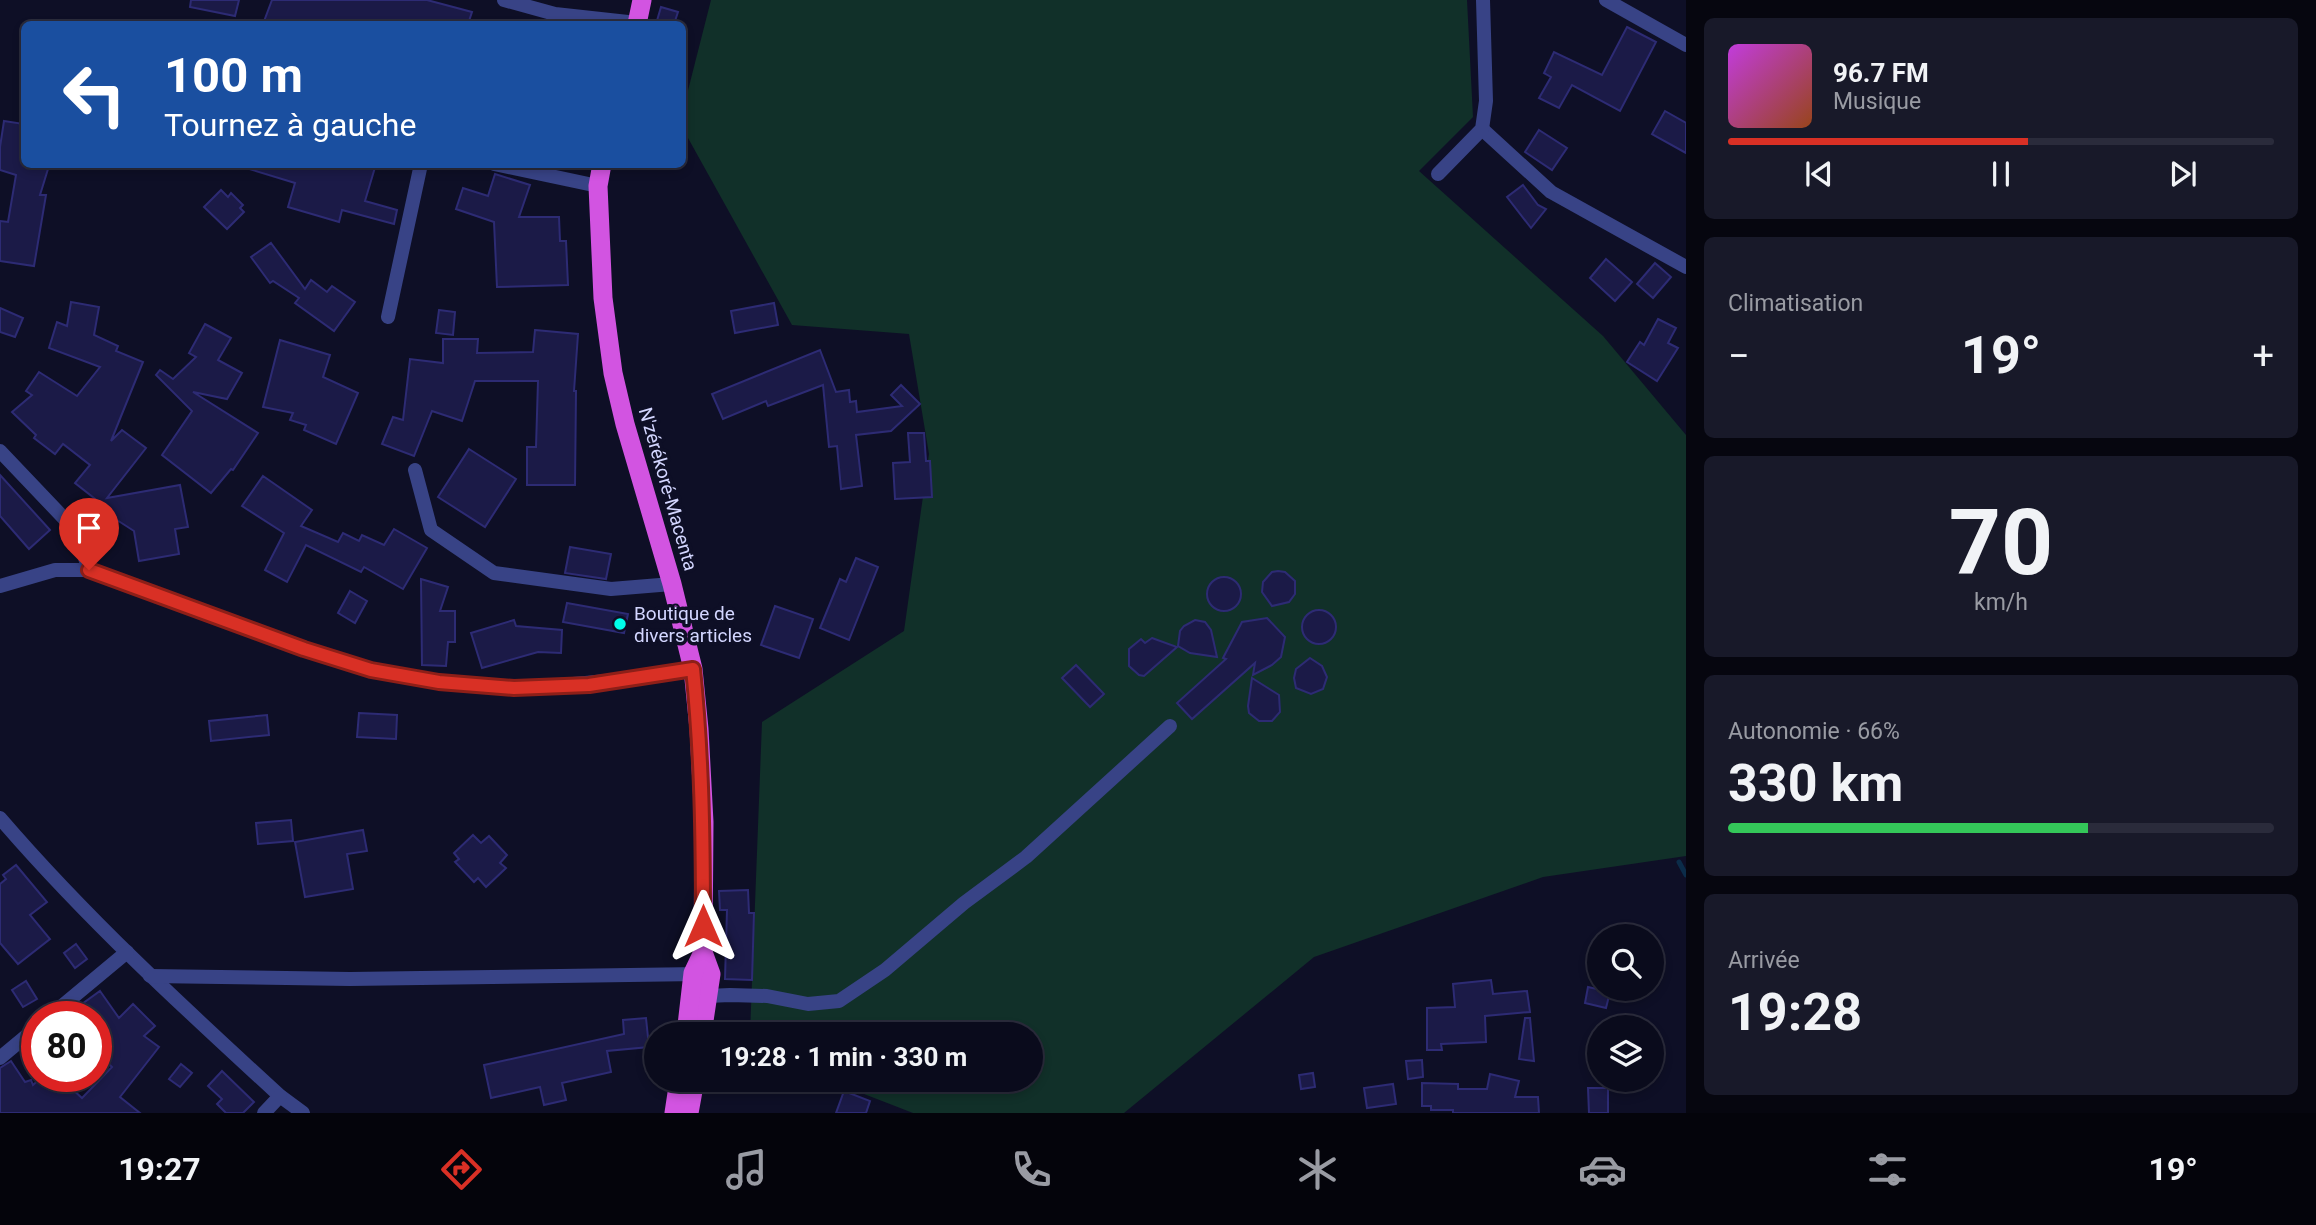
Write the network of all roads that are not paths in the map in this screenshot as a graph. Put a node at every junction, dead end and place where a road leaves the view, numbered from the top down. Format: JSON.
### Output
{"nodes":[{"id":1,"x":504,"y":0,"type":"edge"},
{"id":2,"x":642,"y":0,"type":"edge"},
{"id":3,"x":1483,"y":0,"type":"edge"},
{"id":4,"x":1606,"y":0,"type":"edge"},
{"id":5,"x":615,"y":21,"type":"edge"},
{"id":6,"x":638,"y":21,"type":"edge"},
{"id":7,"x":1686,"y":45,"type":"edge"},
{"id":8,"x":1482,"y":129,"type":"junction"},
{"id":9,"x":420,"y":168,"type":"edge"},
{"id":10,"x":513,"y":168,"type":"edge"},
{"id":11,"x":602,"y":168,"type":"edge"},
{"id":12,"x":1438,"y":174,"type":"dead end"},
{"id":13,"x":597,"y":186,"type":"junction"},
{"id":14,"x":1686,"y":267,"type":"edge"},
{"id":15,"x":388,"y":317,"type":"dead end"},
{"id":16,"x":0,"y":452,"type":"edge"},
{"id":17,"x":415,"y":470,"type":"dead end"},
{"id":18,"x":89,"y":570,"type":"junction"},
{"id":19,"x":672,"y":584,"type":"junction"},
{"id":20,"x":0,"y":586,"type":"edge"},
{"id":21,"x":693,"y":669,"type":"junction"},
{"id":22,"x":1170,"y":726,"type":"dead end"},
{"id":23,"x":0,"y":818,"type":"edge"},
{"id":24,"x":127,"y":952,"type":"junction"},
{"id":25,"x":702,"y":974,"type":"junction"},
{"id":26,"x":149,"y":976,"type":"junction"},
{"id":27,"x":708,"y":996,"type":"junction"},
{"id":28,"x":68,"y":1001,"type":"edge"},
{"id":29,"x":689,"y":1022,"type":"edge"},
{"id":30,"x":704,"y":1022,"type":"edge"},
{"id":31,"x":21,"y":1040,"type":"edge"},
{"id":32,"x":0,"y":1058,"type":"edge"},
{"id":33,"x":678,"y":1092,"type":"edge"},
{"id":34,"x":693,"y":1092,"type":"edge"},
{"id":35,"x":280,"y":1096,"type":"junction"},
{"id":36,"x":264,"y":1113,"type":"edge"},
{"id":37,"x":303,"y":1113,"type":"edge"},
{"id":38,"x":674,"y":1113,"type":"edge"},
{"id":39,"x":689,"y":1113,"type":"edge"}],
"edges":[{"from":1,"to":5,"type":"street"},
{"from":2,"to":6,"type":"highway"},
{"from":3,"to":8,"type":"street"},
{"from":4,"to":7,"type":"street"},
{"from":8,"to":12,"type":"street"},
{"from":8,"to":14,"type":"street"},
{"from":9,"to":15,"type":"street"},
{"from":10,"to":13,"type":"street"},
{"from":11,"to":13,"type":"highway","name":"N'zérékoré-Macenta"},
{"from":13,"to":19,"type":"highway","name":"N'zérékoré-Macenta"},
{"from":16,"to":18,"type":"street"},
{"from":17,"to":19,"type":"street"},
{"from":18,"to":20,"type":"street"},
{"from":18,"to":21,"type":"street"},
{"from":19,"to":21,"type":"highway","name":"N'zérékoré-Macenta"},
{"from":21,"to":25,"type":"highway","name":"N'zérékoré-Macenta"},
{"from":22,"to":27,"type":"street"},
{"from":23,"to":24,"type":"street"},
{"from":24,"to":26,"type":"street"},
{"from":24,"to":28,"type":"street"},
{"from":25,"to":26,"type":"street"},
{"from":25,"to":27,"type":"highway","name":"N'zérékoré-Macenta"},
{"from":25,"to":29,"type":"highway","name":"N'zérékoré-Macenta"},
{"from":26,"to":35,"type":"street"},
{"from":27,"to":30,"type":"highway","name":"N'zérékoré-Macenta"},
{"from":31,"to":32,"type":"street"},
{"from":33,"to":38,"type":"highway"},
{"from":34,"to":39,"type":"highway"},
{"from":35,"to":36,"type":"street"},
{"from":35,"to":37,"type":"street"}]}
